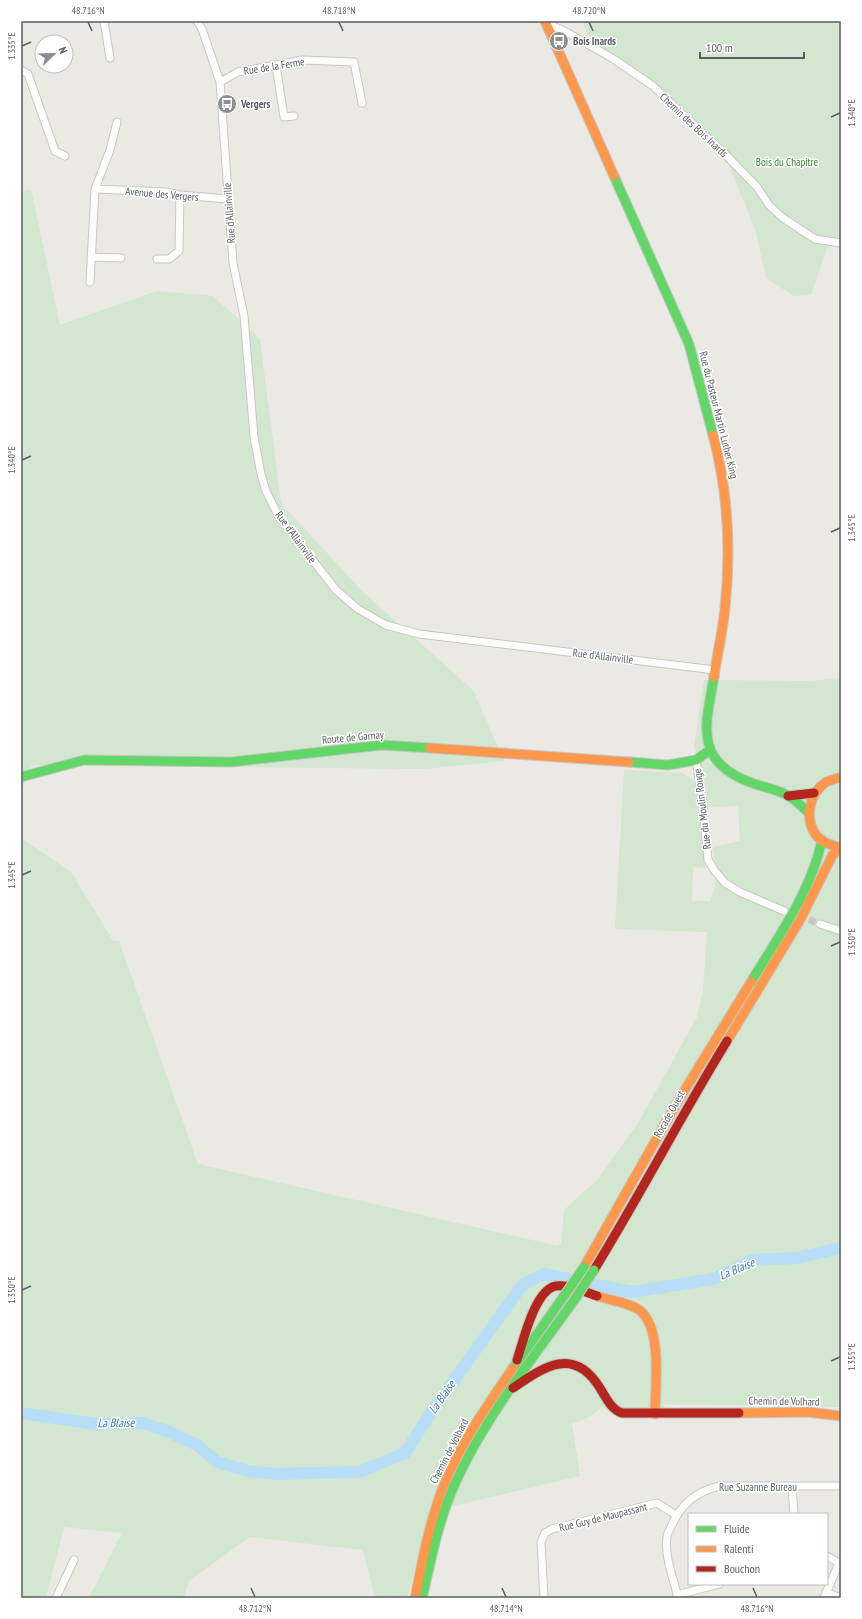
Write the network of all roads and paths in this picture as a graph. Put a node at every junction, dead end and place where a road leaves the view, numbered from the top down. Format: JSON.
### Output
{"nodes":[{"id":1,"x":104,"y":21,"type":"edge"},
{"id":2,"x":197,"y":21,"type":"edge"},
{"id":3,"x":545,"y":22,"type":"edge"},
{"id":4,"x":110,"y":58,"type":"dead end"},
{"id":5,"x":276,"y":65,"type":"junction"},
{"id":6,"x":21,"y":70,"type":"edge"},
{"id":7,"x":220,"y":82,"type":"junction"},
{"id":8,"x":362,"y":104,"type":"dead end"},
{"id":9,"x":294,"y":116,"type":"dead end"},
{"id":10,"x":117,"y":122,"type":"dead end"},
{"id":11,"x":65,"y":156,"type":"dead end"},
{"id":12,"x":95,"y":189,"type":"junction"},
{"id":13,"x":180,"y":195,"type":"junction"},
{"id":14,"x":228,"y":199,"type":"junction"},
{"id":15,"x":841,"y":243,"type":"edge"},
{"id":16,"x":91,"y":257,"type":"junction"},
{"id":17,"x":120,"y":258,"type":"dead end"},
{"id":18,"x":157,"y":259,"type":"dead end"},
{"id":19,"x":90,"y":282,"type":"dead end"},
{"id":20,"x":715,"y":670,"type":"junction"},
{"id":21,"x":710,"y":750,"type":"junction"},
{"id":22,"x":696,"y":760,"type":"junction"},
{"id":23,"x":21,"y":777,"type":"edge"},
{"id":24,"x":841,"y":777,"type":"edge"},
{"id":25,"x":814,"y":792,"type":"junction"},
{"id":26,"x":788,"y":796,"type":"junction"},
{"id":27,"x":808,"y":812,"type":"junction"},
{"id":28,"x":822,"y":840,"type":"junction"},
{"id":29,"x":840,"y":848,"type":"edge"},
{"id":30,"x":784,"y":911,"type":"dead end"},
{"id":31,"x":820,"y":924,"type":"tunnel mouth"},
{"id":32,"x":841,"y":932,"type":"edge"},
{"id":33,"x":513,"y":1371,"type":"junction"},
{"id":34,"x":513,"y":1388,"type":"junction"},
{"id":35,"x":655,"y":1414,"type":"junction"},
{"id":36,"x":841,"y":1416,"type":"edge"},
{"id":37,"x":841,"y":1486,"type":"edge"},
{"id":38,"x":792,"y":1487,"type":"junction"},
{"id":39,"x":794,"y":1513,"type":"edge"},
{"id":40,"x":676,"y":1515,"type":"junction"},
{"id":41,"x":828,"y":1557,"type":"edge"},
{"id":42,"x":74,"y":1560,"type":"dead end"},
{"id":43,"x":840,"y":1563,"type":"edge"},
{"id":44,"x":716,"y":1585,"type":"edge"},
{"id":45,"x":825,"y":1595,"type":"edge"},
{"id":46,"x":678,"y":1596,"type":"edge"},
{"id":47,"x":56,"y":1598,"type":"edge"},
{"id":48,"x":415,"y":1598,"type":"edge"},
{"id":49,"x":422,"y":1598,"type":"edge"},
{"id":50,"x":544,"y":1598,"type":"edge"},
{"id":51,"x":840,"y":1598,"type":"edge"}],
"edges":[{"from":1,"to":4,"type":"street"},
{"from":2,"to":7,"type":"street","name":"Rue d'Allainville"},
{"from":3,"to":15,"type":"street","name":"Chemin des Bois Inards"},
{"from":3,"to":20,"type":"street","name":"Rue du Pasteur Martin Luther King"},
{"from":5,"to":7,"type":"street","name":"Rue de la Ferme"},
{"from":5,"to":8,"type":"street","name":"Rue de la Ferme"},
{"from":5,"to":9,"type":"street"},
{"from":6,"to":11,"type":"street"},
{"from":7,"to":14,"type":"street","name":"Rue d'Allainville"},
{"from":10,"to":12,"type":"street"},
{"from":12,"to":13,"type":"street","name":"Avenue des Vergers"},
{"from":12,"to":16,"type":"street"},
{"from":13,"to":14,"type":"street","name":"Avenue des Vergers"},
{"from":13,"to":18,"type":"street"},
{"from":14,"to":20,"type":"street","name":"Rue d'Allainville"},
{"from":16,"to":17,"type":"street"},
{"from":16,"to":19,"type":"street"},
{"from":20,"to":21,"type":"street","name":"Rue du Pasteur Martin Luther King"},
{"from":21,"to":22,"type":"street","name":"Route de Garnay"},
{"from":21,"to":26,"type":"street","name":"Rue du Pasteur Martin Luther King"},
{"from":22,"to":23,"type":"street","name":"Route de Garnay"},
{"from":22,"to":30,"type":"street","name":"Rue du Moulin Rouge"},
{"from":24,"to":25,"type":"street"},
{"from":25,"to":26,"type":"street","name":"Rue du Pasteur Martin Luther King"},
{"from":25,"to":27,"type":"street"},
{"from":26,"to":27,"type":"street","name":"Rue du Pasteur Martin Luther King"},
{"from":27,"to":28,"type":"street"},
{"from":28,"to":29,"type":"street"},
{"from":28,"to":33,"type":"street","name":"Rocade Ouest","bridge":true},
{"from":29,"to":34,"type":"street","name":"Rocade Ouest","bridge":true},
{"from":31,"to":32,"type":"street"},
{"from":33,"to":35,"type":"street"},
{"from":33,"to":48,"type":"street","name":"Chemin de Volhard"},
{"from":34,"to":35,"type":"street","name":"Chemin de Volhard"},
{"from":34,"to":49,"type":"street","name":"Chemin de Volhard"},
{"from":35,"to":36,"type":"street","name":"Chemin de Volhard"},
{"from":37,"to":38,"type":"street","name":"Rue Suzanne Bureau"},
{"from":38,"to":39,"type":"street"},
{"from":38,"to":40,"type":"street","name":"Rue Suzanne Bureau"},
{"from":40,"to":46,"type":"street","name":"Rue Suzanne Bureau"},
{"from":40,"to":50,"type":"street","name":"Rue Guy de Maupassant"},
{"from":41,"to":43,"type":"street"},
{"from":42,"to":47,"type":"street"},
{"from":43,"to":45,"type":"street"},
{"from":44,"to":46,"type":"street"},
{"from":45,"to":51,"type":"street"}]}
